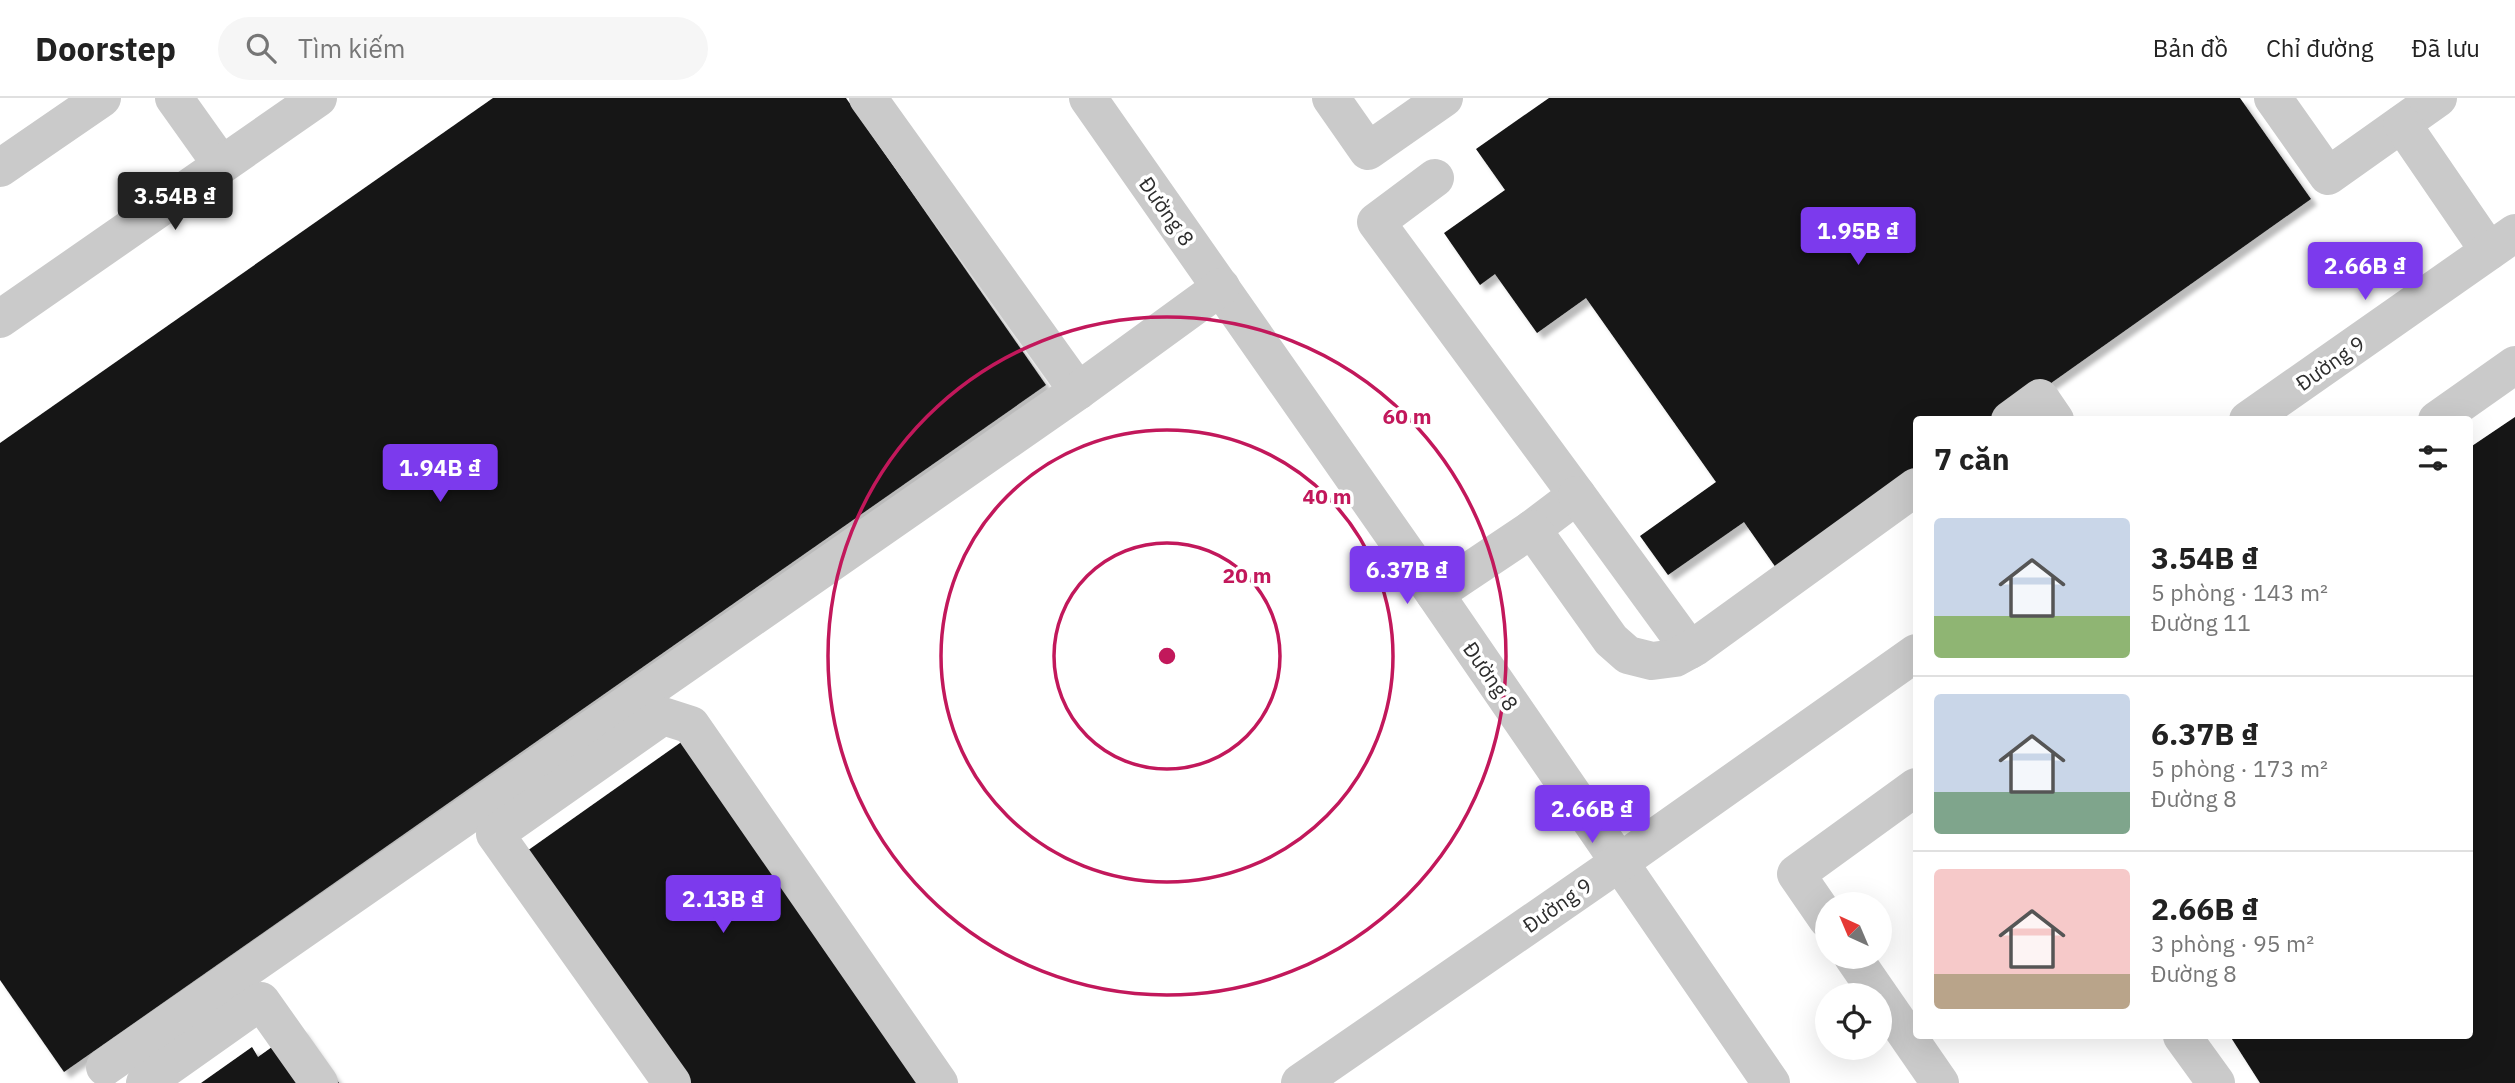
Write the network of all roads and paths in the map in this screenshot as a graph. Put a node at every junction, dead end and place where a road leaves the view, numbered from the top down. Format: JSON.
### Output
{"nodes":[{"id":1,"x":102,"y":98,"type":"edge"},
{"id":2,"x":174,"y":98,"type":"edge"},
{"id":3,"x":318,"y":98,"type":"edge"},
{"id":4,"x":868,"y":98,"type":"edge"},
{"id":5,"x":1087,"y":98,"type":"edge"},
{"id":6,"x":1331,"y":98,"type":"edge"},
{"id":7,"x":1444,"y":98,"type":"edge"},
{"id":8,"x":2273,"y":98,"type":"edge"},
{"id":9,"x":2438,"y":98,"type":"edge"},
{"id":10,"x":2402,"y":124,"type":"junction"},
{"id":11,"x":220,"y":164,"type":"junction"},
{"id":12,"x":0,"y":168,"type":"edge"},
{"id":13,"x":1435,"y":178,"type":"dead end"},
{"id":14,"x":2502,"y":242,"type":"edge"},
{"id":15,"x":1221,"y":287,"type":"junction"},
{"id":16,"x":0,"y":319,"type":"edge"},
{"id":17,"x":2515,"y":365,"type":"edge"},
{"id":18,"x":1078,"y":391,"type":"junction"},
{"id":19,"x":2015,"y":416,"type":"edge"},
{"id":20,"x":2052,"y":416,"type":"edge"},
{"id":21,"x":2254,"y":416,"type":"edge"},
{"id":22,"x":2443,"y":416,"type":"edge"},
{"id":23,"x":1913,"y":489,"type":"edge"},
{"id":24,"x":1577,"y":495,"type":"junction"},
{"id":25,"x":1532,"y":529,"type":"junction"},
{"id":26,"x":1435,"y":594,"type":"junction"},
{"id":27,"x":1690,"y":650,"type":"junction"},
{"id":28,"x":1913,"y":657,"type":"edge"},
{"id":29,"x":1913,"y":789,"type":"edge"},
{"id":30,"x":1620,"y":862,"type":"junction"},
{"id":31,"x":1815,"y":902,"type":"edge"},
{"id":32,"x":1862,"y":970,"type":"edge"},
{"id":33,"x":2184,"y":1039,"type":"edge"},
{"id":34,"x":105,"y":1068,"type":"dead end"},
{"id":35,"x":145,"y":1083,"type":"edge"},
{"id":36,"x":318,"y":1083,"type":"edge"},
{"id":37,"x":673,"y":1083,"type":"edge"},
{"id":38,"x":939,"y":1083,"type":"edge"},
{"id":39,"x":1300,"y":1083,"type":"edge"},
{"id":40,"x":1771,"y":1083,"type":"edge"},
{"id":41,"x":1940,"y":1083,"type":"edge"},
{"id":42,"x":2216,"y":1083,"type":"edge"}],
"edges":[{"from":1,"to":12,"type":"street"},
{"from":2,"to":11,"type":"street"},
{"from":3,"to":11,"type":"street"},
{"from":4,"to":18,"type":"street"},
{"from":5,"to":15,"type":"street","name":"Đường 8"},
{"from":6,"to":7,"type":"street"},
{"from":8,"to":10,"type":"street"},
{"from":9,"to":10,"type":"street"},
{"from":10,"to":14,"type":"street"},
{"from":11,"to":16,"type":"street"},
{"from":13,"to":24,"type":"street"},
{"from":14,"to":21,"type":"street","name":"Đường 9"},
{"from":15,"to":18,"type":"street"},
{"from":15,"to":26,"type":"street","name":"Đường 8"},
{"from":17,"to":22,"type":"street"},
{"from":18,"to":34,"type":"street"},
{"from":19,"to":20,"type":"street"},
{"from":23,"to":27,"type":"street"},
{"from":24,"to":25,"type":"street"},
{"from":24,"to":27,"type":"street"},
{"from":25,"to":26,"type":"street"},
{"from":25,"to":27,"type":"street"},
{"from":26,"to":30,"type":"street","name":"Đường 8"},
{"from":28,"to":30,"type":"street","name":"Đường 9"},
{"from":29,"to":31,"type":"street"},
{"from":30,"to":39,"type":"street","name":"Đường 9"},
{"from":30,"to":40,"type":"street","name":"Đường 8"},
{"from":32,"to":41,"type":"street"},
{"from":33,"to":42,"type":"street"},
{"from":35,"to":36,"type":"street"},
{"from":37,"to":38,"type":"street"}]}
